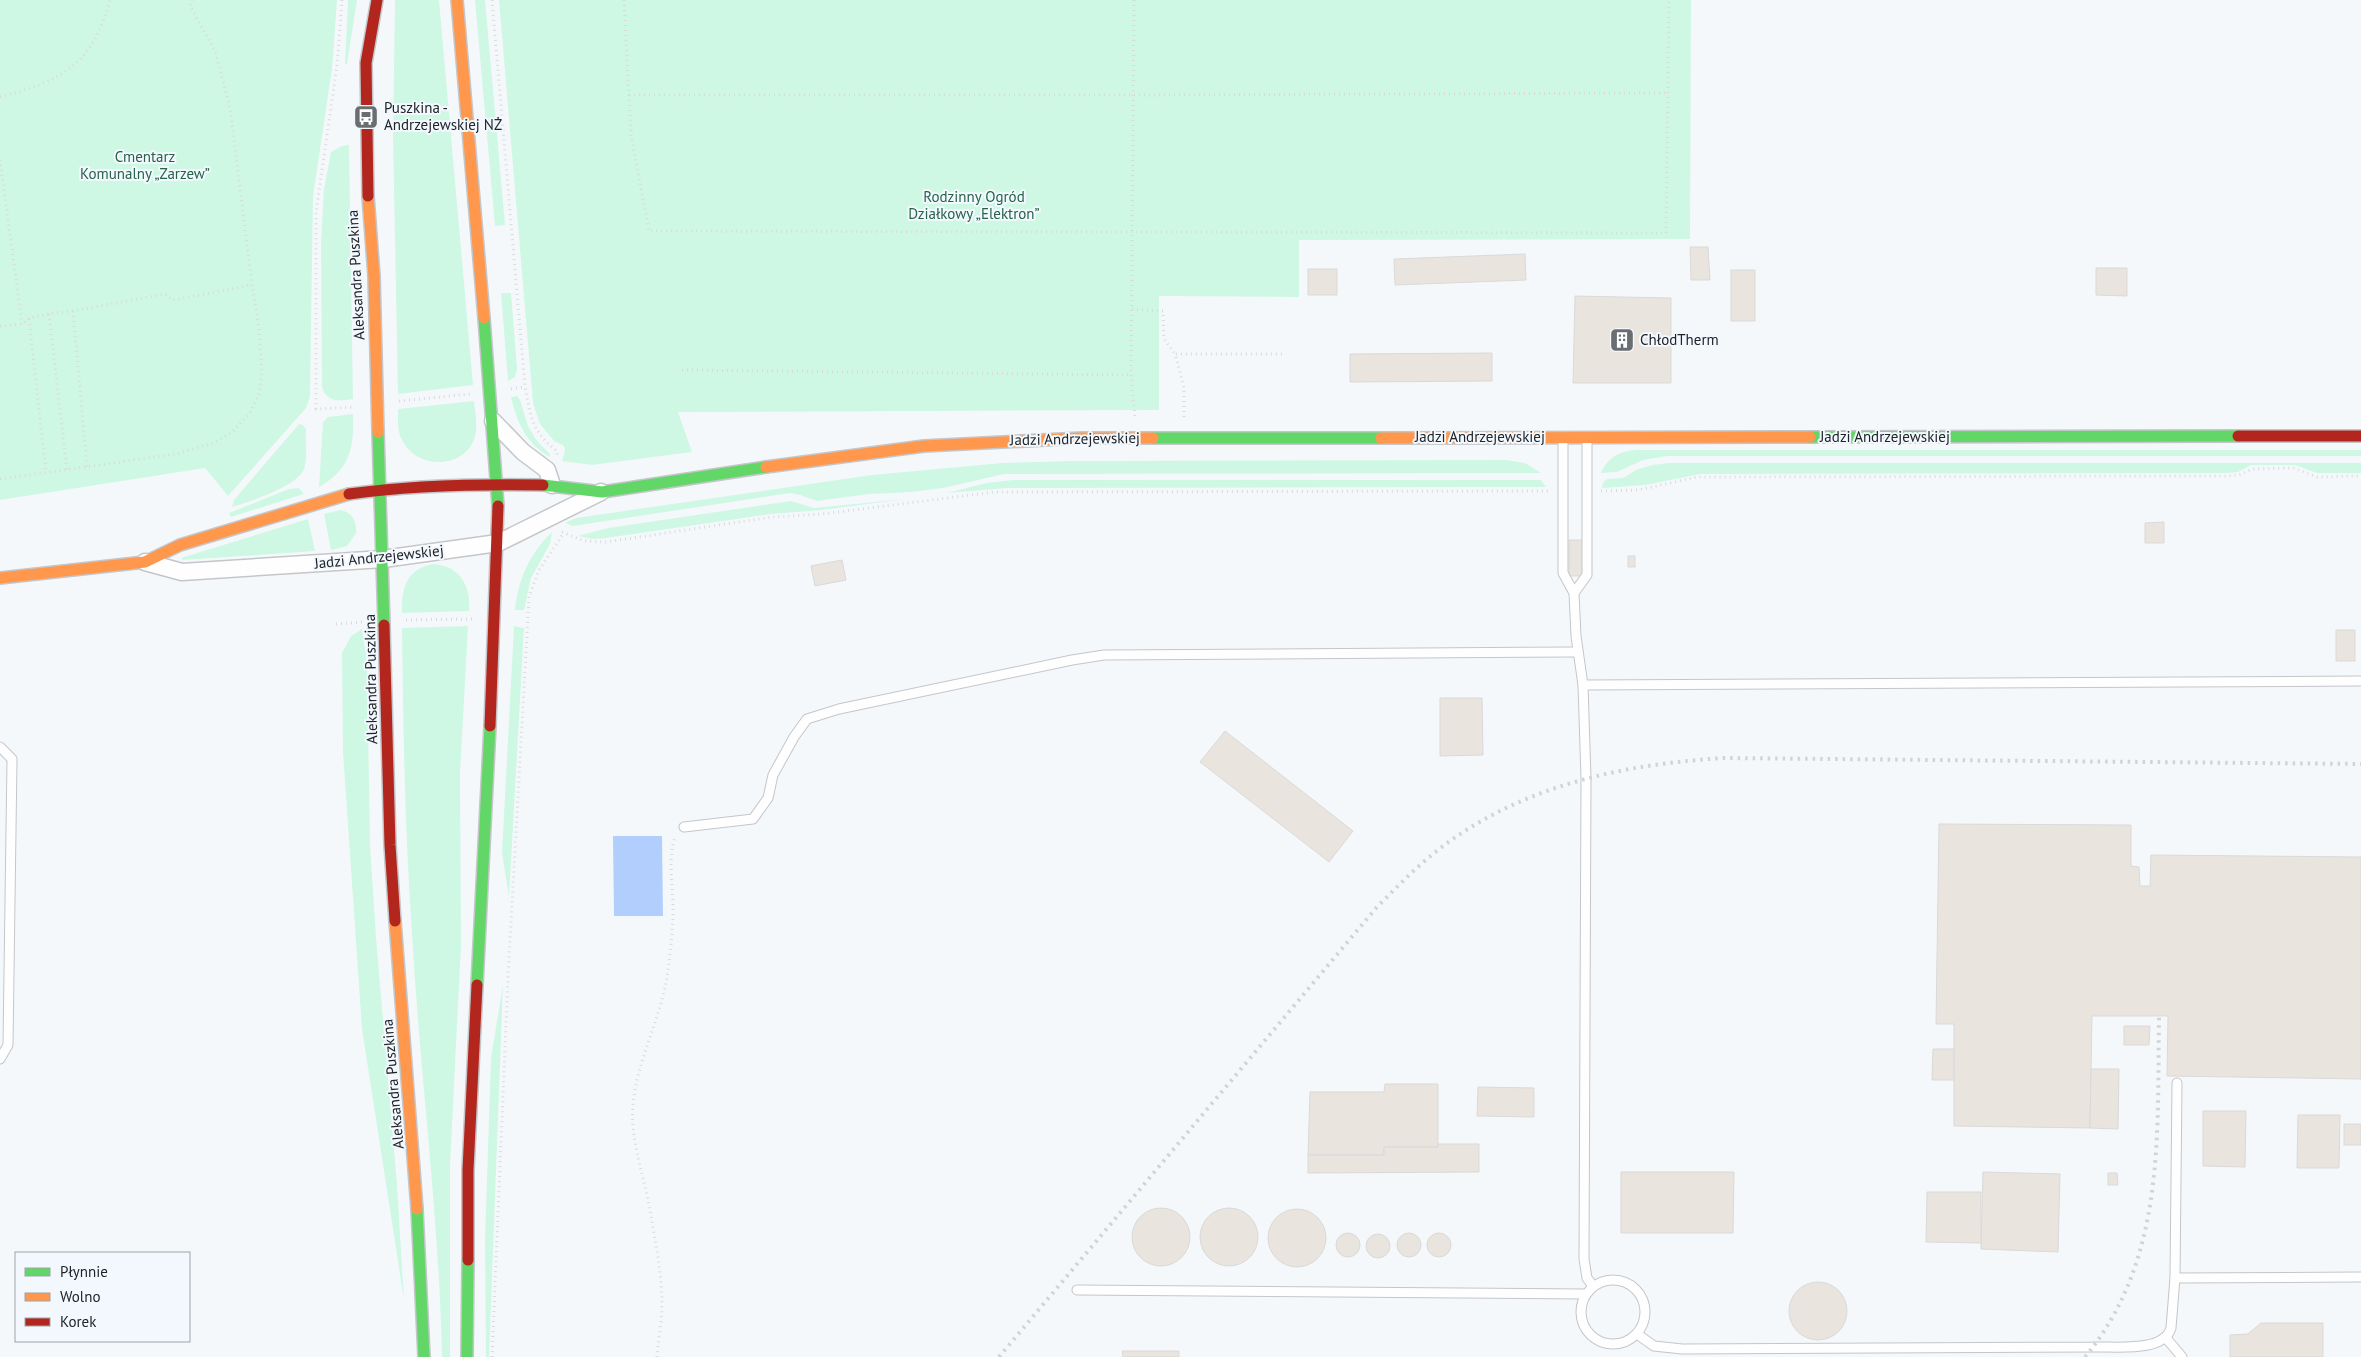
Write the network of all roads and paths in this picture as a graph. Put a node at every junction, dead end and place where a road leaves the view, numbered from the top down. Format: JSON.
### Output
{"nodes":[{"id":1,"x":110,"y":0,"type":"edge"},
{"id":2,"x":192,"y":0,"type":"edge"},
{"id":3,"x":342,"y":0,"type":"edge"},
{"id":4,"x":377,"y":0,"type":"edge"},
{"id":5,"x":457,"y":0,"type":"edge"},
{"id":6,"x":492,"y":0,"type":"edge"},
{"id":7,"x":624,"y":0,"type":"edge"},
{"id":8,"x":1134,"y":0,"type":"edge"},
{"id":9,"x":1668,"y":0,"type":"edge"},
{"id":10,"x":1667,"y":93,"type":"junction"},
{"id":11,"x":629,"y":95,"type":"junction"},
{"id":12,"x":1134,"y":96,"type":"junction"},
{"id":13,"x":0,"y":97,"type":"edge"},
{"id":14,"x":0,"y":160,"type":"edge"},
{"id":15,"x":1133,"y":231,"type":"junction"},
{"id":16,"x":252,"y":285,"type":"junction"},
{"id":17,"x":1132,"y":309,"type":"junction"},
{"id":18,"x":73,"y":311,"type":"junction"},
{"id":19,"x":50,"y":314,"type":"junction"},
{"id":20,"x":29,"y":318,"type":"junction"},
{"id":21,"x":22,"y":324,"type":"junction"},
{"id":22,"x":0,"y":326,"type":"edge"},
{"id":23,"x":1175,"y":354,"type":"junction"},
{"id":24,"x":1284,"y":354,"type":"dead end"},
{"id":25,"x":682,"y":370,"type":"dead end"},
{"id":26,"x":1131,"y":375,"type":"junction"},
{"id":27,"x":525,"y":387,"type":"junction"},
{"id":28,"x":507,"y":389,"type":"dead end"},
{"id":29,"x":474,"y":393,"type":"dead end"},
{"id":30,"x":398,"y":402,"type":"dead end"},
{"id":31,"x":355,"y":407,"type":"dead end"},
{"id":32,"x":493,"y":421,"type":"junction"},
{"id":33,"x":2361,"y":436,"type":"edge"},
{"id":34,"x":1562,"y":437,"type":"junction"},
{"id":35,"x":1587,"y":437,"type":"junction"},
{"id":36,"x":1134,"y":438,"type":"junction"},
{"id":37,"x":1184,"y":438,"type":"junction"},
{"id":38,"x":556,"y":462,"type":"dead end"},
{"id":39,"x":87,"y":468,"type":"junction"},
{"id":40,"x":67,"y":471,"type":"junction"},
{"id":41,"x":46,"y":473,"type":"junction"},
{"id":42,"x":2361,"y":476,"type":"edge"},
{"id":43,"x":0,"y":479,"type":"edge"},
{"id":44,"x":497,"y":484,"type":"junction"},
{"id":45,"x":552,"y":485,"type":"junction"},
{"id":46,"x":380,"y":490,"type":"junction"},
{"id":47,"x":1563,"y":491,"type":"junction"},
{"id":48,"x":1586,"y":491,"type":"junction"},
{"id":49,"x":602,"y":492,"type":"junction"},
{"id":50,"x":498,"y":543,"type":"junction"},
{"id":51,"x":383,"y":559,"type":"junction"},
{"id":52,"x":145,"y":562,"type":"junction"},
{"id":53,"x":0,"y":578,"type":"edge"},
{"id":54,"x":1574,"y":593,"type":"junction"},
{"id":55,"x":527,"y":618,"type":"junction"},
{"id":56,"x":495,"y":619,"type":"junction"},
{"id":57,"x":385,"y":621,"type":"junction"},
{"id":58,"x":336,"y":624,"type":"dead end"},
{"id":59,"x":1578,"y":652,"type":"junction"},
{"id":60,"x":2361,"y":681,"type":"edge"},
{"id":61,"x":1583,"y":684,"type":"junction"},
{"id":62,"x":0,"y":747,"type":"edge"},
{"id":63,"x":684,"y":827,"type":"joint"},
{"id":64,"x":0,"y":1059,"type":"edge"},
{"id":65,"x":2177,"y":1083,"type":"dead end"},
{"id":66,"x":2361,"y":1277,"type":"edge"},
{"id":67,"x":2175,"y":1278,"type":"junction"},
{"id":68,"x":1593,"y":1286,"type":"junction"},
{"id":69,"x":1077,"y":1290,"type":"dead end"},
{"id":70,"x":1586,"y":1294,"type":"junction"},
{"id":71,"x":1637,"y":1334,"type":"junction"},
{"id":72,"x":2166,"y":1338,"type":"junction"},
{"id":73,"x":424,"y":1357,"type":"edge"},
{"id":74,"x":467,"y":1357,"type":"edge"},
{"id":75,"x":492,"y":1357,"type":"edge"},
{"id":76,"x":657,"y":1357,"type":"edge"},
{"id":77,"x":2182,"y":1357,"type":"edge"}],
"edges":[{"from":1,"to":13,"type":"path"},
{"from":2,"to":16,"type":"path"},
{"from":3,"to":31,"type":"path"},
{"from":4,"to":46,"type":"main road","name":"Aleksandra Puszkina"},
{"from":5,"to":32,"type":"main road"},
{"from":6,"to":27,"type":"path"},
{"from":7,"to":11,"type":"path"},
{"from":8,"to":12,"type":"path"},
{"from":9,"to":10,"type":"path"},
{"from":10,"to":12,"type":"path"},
{"from":10,"to":15,"type":"path"},
{"from":11,"to":12,"type":"path"},
{"from":11,"to":15,"type":"path"},
{"from":12,"to":15,"type":"path"},
{"from":14,"to":21,"type":"path"},
{"from":15,"to":17,"type":"path"},
{"from":16,"to":18,"type":"path"},
{"from":16,"to":39,"type":"path"},
{"from":17,"to":23,"type":"path"},
{"from":17,"to":26,"type":"path"},
{"from":18,"to":19,"type":"path"},
{"from":18,"to":39,"type":"path"},
{"from":19,"to":20,"type":"path"},
{"from":19,"to":40,"type":"path"},
{"from":20,"to":21,"type":"path"},
{"from":20,"to":41,"type":"path"},
{"from":21,"to":22,"type":"path"},
{"from":23,"to":24,"type":"path"},
{"from":23,"to":37,"type":"path"},
{"from":25,"to":26,"type":"path"},
{"from":26,"to":36,"type":"path"},
{"from":27,"to":28,"type":"path"},
{"from":27,"to":38,"type":"path"},
{"from":29,"to":30,"type":"path"},
{"from":32,"to":44,"type":"main road"},
{"from":32,"to":45,"type":"street"},
{"from":33,"to":35,"type":"main road","name":"Jadzi Andrzejewskiej"},
{"from":34,"to":35,"type":"main road","name":"Jadzi Andrzejewskiej"},
{"from":34,"to":37,"type":"main road","name":"Jadzi Andrzejewskiej"},
{"from":34,"to":47,"type":"lane"},
{"from":35,"to":48,"type":"lane"},
{"from":36,"to":37,"type":"main road","name":"Jadzi Andrzejewskiej"},
{"from":36,"to":49,"type":"main road","name":"Jadzi Andrzejewskiej"},
{"from":39,"to":40,"type":"path"},
{"from":40,"to":41,"type":"path"},
{"from":41,"to":43,"type":"path"},
{"from":42,"to":48,"type":"path"},
{"from":44,"to":45,"type":"main road","name":"Jadzi Andrzejewskiej"},
{"from":44,"to":46,"type":"main road","name":"Jadzi Andrzejewskiej"},
{"from":44,"to":50,"type":"main road"},
{"from":45,"to":49,"type":"main road","name":"Jadzi Andrzejewskiej"},
{"from":46,"to":51,"type":"main road","name":"Aleksandra Puszkina"},
{"from":46,"to":52,"type":"main road","name":"Jadzi Andrzejewskiej"},
{"from":47,"to":54,"type":"lane"},
{"from":47,"to":55,"type":"path"},
{"from":48,"to":54,"type":"lane"},
{"from":49,"to":50,"type":"street","name":"Jadzi Andrzejewskiej"},
{"from":50,"to":51,"type":"street","name":"Jadzi Andrzejewskiej"},
{"from":50,"to":56,"type":"main road"},
{"from":51,"to":52,"type":"street","name":"Jadzi Andrzejewskiej"},
{"from":51,"to":57,"type":"main road","name":"Aleksandra Puszkina"},
{"from":52,"to":53,"type":"main road","name":"Jadzi Andrzejewskiej"},
{"from":54,"to":59,"type":"lane"},
{"from":55,"to":56,"type":"path"},
{"from":55,"to":75,"type":"path"},
{"from":56,"to":57,"type":"path"},
{"from":56,"to":74,"type":"main road"},
{"from":57,"to":58,"type":"path"},
{"from":57,"to":73,"type":"main road","name":"Aleksandra Puszkina"},
{"from":59,"to":61,"type":"lane"},
{"from":59,"to":63,"type":"lane"},
{"from":60,"to":61,"type":"lane"},
{"from":61,"to":68,"type":"lane"},
{"from":62,"to":64,"type":"lane"},
{"from":63,"to":76,"type":"path"},
{"from":65,"to":67,"type":"lane"},
{"from":66,"to":67,"type":"lane"},
{"from":67,"to":72,"type":"lane"},
{"from":68,"to":70,"type":"lane"},
{"from":68,"to":71,"type":"lane"},
{"from":69,"to":70,"type":"lane"},
{"from":70,"to":71,"type":"lane"},
{"from":71,"to":72,"type":"lane"},
{"from":72,"to":77,"type":"lane"}]}
